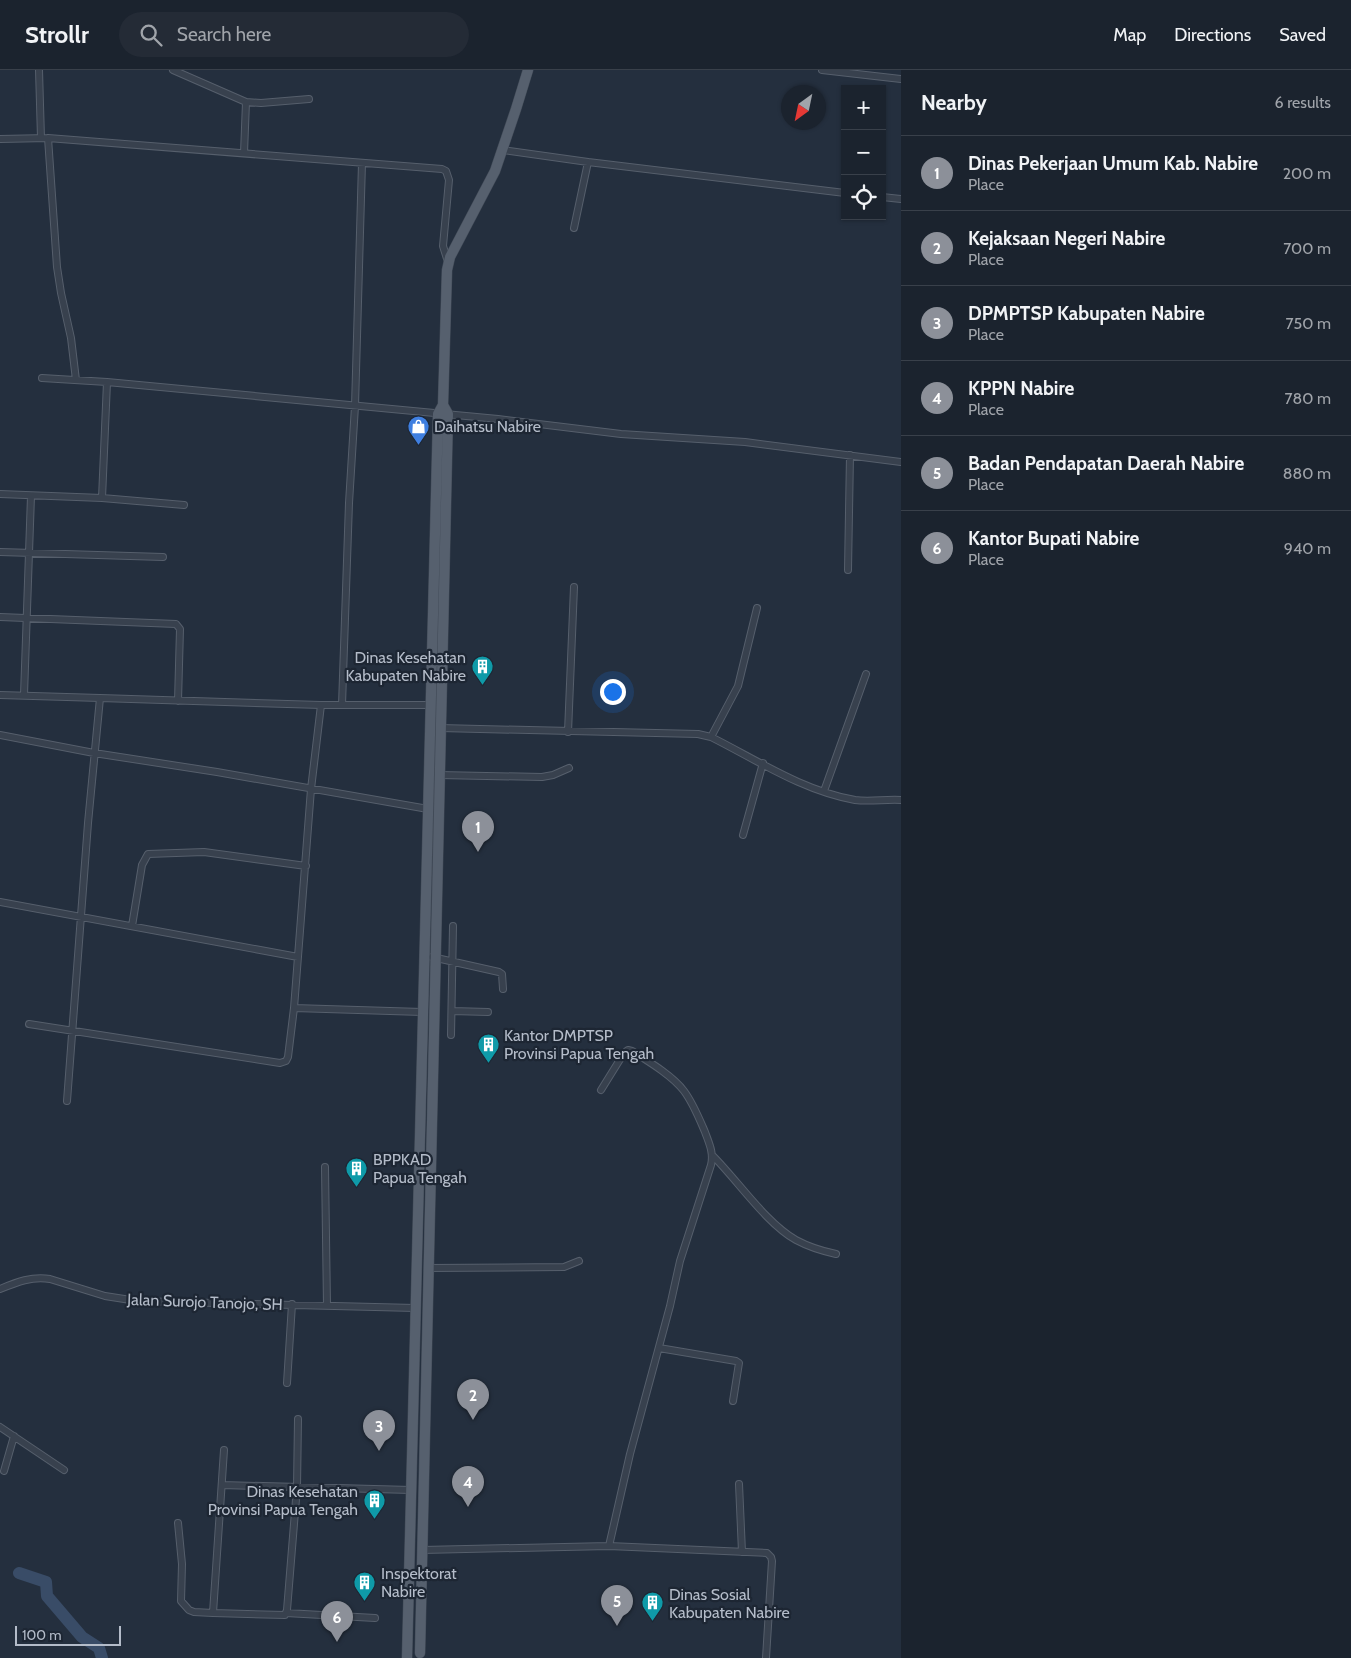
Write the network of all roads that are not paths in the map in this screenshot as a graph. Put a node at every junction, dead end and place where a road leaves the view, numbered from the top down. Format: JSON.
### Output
{"nodes":[{"id":1,"x":38,"y":70,"type":"edge"},
{"id":2,"x":173,"y":70,"type":"edge"},
{"id":3,"x":528,"y":70,"type":"edge"},
{"id":4,"x":822,"y":70,"type":"edge"},
{"id":5,"x":901,"y":79,"type":"edge"},
{"id":6,"x":309,"y":99,"type":"dead end"},
{"id":7,"x":246,"y":102,"type":"junction"},
{"id":8,"x":45,"y":138,"type":"junction"},
{"id":9,"x":0,"y":139,"type":"edge"},
{"id":10,"x":503,"y":150,"type":"junction"},
{"id":11,"x":244,"y":153,"type":"junction"},
{"id":12,"x":588,"y":162,"type":"junction"},
{"id":13,"x":362,"y":163,"type":"junction"},
{"id":14,"x":841,"y":193,"type":"edge"},
{"id":15,"x":886,"y":197,"type":"edge"},
{"id":16,"x":901,"y":199,"type":"edge"},
{"id":17,"x":574,"y":228,"type":"dead end"},
{"id":18,"x":448,"y":262,"type":"junction"},
{"id":19,"x":42,"y":378,"type":"dead end"},
{"id":20,"x":76,"y":380,"type":"junction"},
{"id":21,"x":107,"y":382,"type":"junction"},
{"id":22,"x":355,"y":406,"type":"junction"},
{"id":23,"x":443,"y":411,"type":"junction"},
{"id":24,"x":850,"y":455,"type":"junction"},
{"id":25,"x":901,"y":462,"type":"edge"},
{"id":26,"x":0,"y":494,"type":"edge"},
{"id":27,"x":31,"y":496,"type":"junction"},
{"id":28,"x":102,"y":498,"type":"junction"},
{"id":29,"x":184,"y":505,"type":"dead end"},
{"id":30,"x":0,"y":552,"type":"edge"},
{"id":31,"x":28,"y":553,"type":"junction"},
{"id":32,"x":164,"y":558,"type":"dead end"},
{"id":33,"x":848,"y":570,"type":"dead end"},
{"id":34,"x":574,"y":587,"type":"dead end"},
{"id":35,"x":757,"y":608,"type":"dead end"},
{"id":36,"x":0,"y":617,"type":"edge"},
{"id":37,"x":27,"y":618,"type":"junction"},
{"id":38,"x":866,"y":674,"type":"dead end"},
{"id":39,"x":0,"y":695,"type":"edge"},
{"id":40,"x":24,"y":696,"type":"junction"},
{"id":41,"x":100,"y":698,"type":"junction"},
{"id":42,"x":178,"y":701,"type":"junction"},
{"id":43,"x":321,"y":704,"type":"junction"},
{"id":44,"x":342,"y":705,"type":"junction"},
{"id":45,"x":430,"y":706,"type":"junction"},
{"id":46,"x":440,"y":728,"type":"junction"},
{"id":47,"x":568,"y":732,"type":"junction"},
{"id":48,"x":0,"y":735,"type":"edge"},
{"id":49,"x":711,"y":737,"type":"junction"},
{"id":50,"x":94,"y":753,"type":"junction"},
{"id":51,"x":763,"y":763,"type":"junction"},
{"id":52,"x":569,"y":768,"type":"dead end"},
{"id":53,"x":439,"y":775,"type":"junction"},
{"id":54,"x":311,"y":789,"type":"junction"},
{"id":55,"x":824,"y":791,"type":"junction"},
{"id":56,"x":901,"y":800,"type":"edge"},
{"id":57,"x":428,"y":809,"type":"junction"},
{"id":58,"x":744,"y":835,"type":"dead end"},
{"id":59,"x":306,"y":866,"type":"junction"},
{"id":60,"x":0,"y":902,"type":"edge"},
{"id":61,"x":82,"y":916,"type":"junction"},
{"id":62,"x":132,"y":926,"type":"junction"},
{"id":63,"x":453,"y":926,"type":"dead end"},
{"id":64,"x":298,"y":957,"type":"junction"},
{"id":65,"x":424,"y":957,"type":"junction"},
{"id":66,"x":435,"y":957,"type":"junction"},
{"id":67,"x":453,"y":961,"type":"junction"},
{"id":68,"x":503,"y":989,"type":"dead end"},
{"id":69,"x":294,"y":1008,"type":"junction"},
{"id":70,"x":452,"y":1011,"type":"junction"},
{"id":71,"x":422,"y":1012,"type":"junction"},
{"id":72,"x":488,"y":1012,"type":"dead end"},
{"id":73,"x":29,"y":1024,"type":"dead end"},
{"id":74,"x":73,"y":1031,"type":"junction"},
{"id":75,"x":451,"y":1035,"type":"dead end"},
{"id":76,"x":601,"y":1090,"type":"dead end"},
{"id":77,"x":67,"y":1101,"type":"dead end"},
{"id":78,"x":713,"y":1156,"type":"junction"},
{"id":79,"x":325,"y":1167,"type":"dead end"},
{"id":80,"x":417,"y":1228,"type":"junction"},
{"id":81,"x":429,"y":1228,"type":"junction"},
{"id":82,"x":836,"y":1254,"type":"dead end"},
{"id":83,"x":579,"y":1261,"type":"dead end"},
{"id":84,"x":428,"y":1268,"type":"junction"},
{"id":85,"x":0,"y":1289,"type":"edge"},
{"id":86,"x":292,"y":1304,"type":"junction"},
{"id":87,"x":327,"y":1306,"type":"junction"},
{"id":88,"x":415,"y":1308,"type":"junction"},
{"id":89,"x":659,"y":1348,"type":"junction"},
{"id":90,"x":287,"y":1383,"type":"dead end"},
{"id":91,"x":733,"y":1401,"type":"dead end"},
{"id":92,"x":298,"y":1419,"type":"dead end"},
{"id":93,"x":412,"y":1426,"type":"junction"},
{"id":94,"x":424,"y":1426,"type":"junction"},
{"id":95,"x":0,"y":1427,"type":"edge"},
{"id":96,"x":14,"y":1436,"type":"junction"},
{"id":97,"x":224,"y":1450,"type":"dead end"},
{"id":98,"x":64,"y":1470,"type":"dead end"},
{"id":99,"x":4,"y":1471,"type":"dead end"},
{"id":100,"x":739,"y":1484,"type":"dead end"},
{"id":101,"x":222,"y":1485,"type":"junction"},
{"id":102,"x":297,"y":1487,"type":"junction"},
{"id":103,"x":411,"y":1490,"type":"junction"},
{"id":104,"x":178,"y":1523,"type":"dead end"},
{"id":105,"x":609,"y":1546,"type":"junction"},
{"id":106,"x":422,"y":1550,"type":"junction"},
{"id":107,"x":742,"y":1552,"type":"junction"},
{"id":108,"x":213,"y":1613,"type":"junction"},
{"id":109,"x":286,"y":1613,"type":"junction"},
{"id":110,"x":375,"y":1618,"type":"dead end"},
{"id":111,"x":424,"y":1655,"type":"edge"},
{"id":112,"x":407,"y":1658,"type":"edge"},
{"id":113,"x":766,"y":1658,"type":"edge"}],
"edges":[{"from":1,"to":8,"type":"street"},
{"from":2,"to":7,"type":"street"},
{"from":3,"to":10,"type":"main road"},
{"from":4,"to":5,"type":"street"},
{"from":6,"to":7,"type":"street"},
{"from":7,"to":11,"type":"street"},
{"from":8,"to":9,"type":"street"},
{"from":8,"to":11,"type":"street"},
{"from":8,"to":20,"type":"street"},
{"from":10,"to":12,"type":"street"},
{"from":10,"to":18,"type":"main road"},
{"from":11,"to":13,"type":"street"},
{"from":12,"to":14,"type":"street"},
{"from":12,"to":17,"type":"street"},
{"from":13,"to":18,"type":"street"},
{"from":13,"to":22,"type":"street"},
{"from":15,"to":16,"type":"street"},
{"from":18,"to":23,"type":"main road"},
{"from":19,"to":20,"type":"street"},
{"from":20,"to":21,"type":"street"},
{"from":21,"to":22,"type":"street"},
{"from":21,"to":28,"type":"street"},
{"from":22,"to":23,"type":"street"},
{"from":22,"to":44,"type":"street"},
{"from":23,"to":24,"type":"street"},
{"from":23,"to":45,"type":"main road"},
{"from":23,"to":46,"type":"main road"},
{"from":24,"to":25,"type":"street"},
{"from":24,"to":33,"type":"street"},
{"from":26,"to":27,"type":"street"},
{"from":27,"to":28,"type":"street"},
{"from":27,"to":31,"type":"street"},
{"from":28,"to":29,"type":"street"},
{"from":30,"to":31,"type":"street"},
{"from":31,"to":32,"type":"street"},
{"from":31,"to":37,"type":"street"},
{"from":34,"to":47,"type":"street"},
{"from":35,"to":49,"type":"street"},
{"from":36,"to":37,"type":"street"},
{"from":37,"to":40,"type":"street"},
{"from":37,"to":42,"type":"street"},
{"from":38,"to":55,"type":"street"},
{"from":39,"to":40,"type":"street"},
{"from":40,"to":41,"type":"street"},
{"from":41,"to":42,"type":"street"},
{"from":41,"to":50,"type":"street"},
{"from":42,"to":43,"type":"street"},
{"from":43,"to":44,"type":"street"},
{"from":43,"to":54,"type":"street"},
{"from":44,"to":45,"type":"street"},
{"from":45,"to":57,"type":"main road"},
{"from":46,"to":47,"type":"street"},
{"from":46,"to":53,"type":"main road"},
{"from":47,"to":49,"type":"street"},
{"from":48,"to":50,"type":"street"},
{"from":49,"to":51,"type":"street"},
{"from":50,"to":54,"type":"street"},
{"from":50,"to":61,"type":"street"},
{"from":51,"to":55,"type":"street"},
{"from":51,"to":58,"type":"street"},
{"from":52,"to":53,"type":"street"},
{"from":53,"to":66,"type":"main road"},
{"from":54,"to":57,"type":"street"},
{"from":54,"to":59,"type":"street"},
{"from":55,"to":56,"type":"street"},
{"from":57,"to":65,"type":"main road"},
{"from":59,"to":62,"type":"street"},
{"from":59,"to":64,"type":"street"},
{"from":60,"to":61,"type":"street"},
{"from":61,"to":62,"type":"street"},
{"from":61,"to":74,"type":"street"},
{"from":62,"to":64,"type":"street"},
{"from":63,"to":67,"type":"street"},
{"from":64,"to":69,"type":"street"},
{"from":65,"to":66,"type":"street"},
{"from":65,"to":71,"type":"main road"},
{"from":66,"to":67,"type":"street"},
{"from":66,"to":81,"type":"main road"},
{"from":67,"to":68,"type":"street"},
{"from":67,"to":70,"type":"street"},
{"from":69,"to":71,"type":"street"},
{"from":69,"to":74,"type":"street"},
{"from":70,"to":72,"type":"street"},
{"from":70,"to":75,"type":"street"},
{"from":71,"to":80,"type":"main road"},
{"from":73,"to":74,"type":"street"},
{"from":74,"to":77,"type":"street"},
{"from":76,"to":78,"type":"street"},
{"from":78,"to":82,"type":"street"},
{"from":78,"to":89,"type":"street"},
{"from":79,"to":87,"type":"street"},
{"from":80,"to":81,"type":"main road"},
{"from":80,"to":88,"type":"main road"},
{"from":81,"to":84,"type":"main road"},
{"from":83,"to":84,"type":"street"},
{"from":84,"to":94,"type":"main road"},
{"from":85,"to":86,"type":"street","name":"Jalan Surojo Tanojo, SH"},
{"from":86,"to":87,"type":"street","name":"Jalan Surojo Tanojo, SH"},
{"from":86,"to":90,"type":"street"},
{"from":87,"to":88,"type":"street","name":"Jalan Surojo Tanojo, SH"},
{"from":88,"to":93,"type":"main road"},
{"from":89,"to":91,"type":"street"},
{"from":89,"to":105,"type":"street"},
{"from":92,"to":102,"type":"street"},
{"from":93,"to":94,"type":"main road"},
{"from":93,"to":103,"type":"main road"},
{"from":94,"to":106,"type":"main road"},
{"from":95,"to":96,"type":"street"},
{"from":96,"to":98,"type":"street"},
{"from":96,"to":99,"type":"street"},
{"from":97,"to":101,"type":"street"},
{"from":100,"to":107,"type":"street"},
{"from":101,"to":102,"type":"street"},
{"from":101,"to":108,"type":"street"},
{"from":102,"to":103,"type":"street"},
{"from":102,"to":109,"type":"street"},
{"from":103,"to":112,"type":"main road"},
{"from":104,"to":108,"type":"street"},
{"from":105,"to":106,"type":"street"},
{"from":105,"to":107,"type":"street"},
{"from":106,"to":111,"type":"main road"},
{"from":107,"to":113,"type":"street"},
{"from":108,"to":109,"type":"street"},
{"from":109,"to":110,"type":"street"},
{"from":111,"to":112,"type":"main road"}]}
